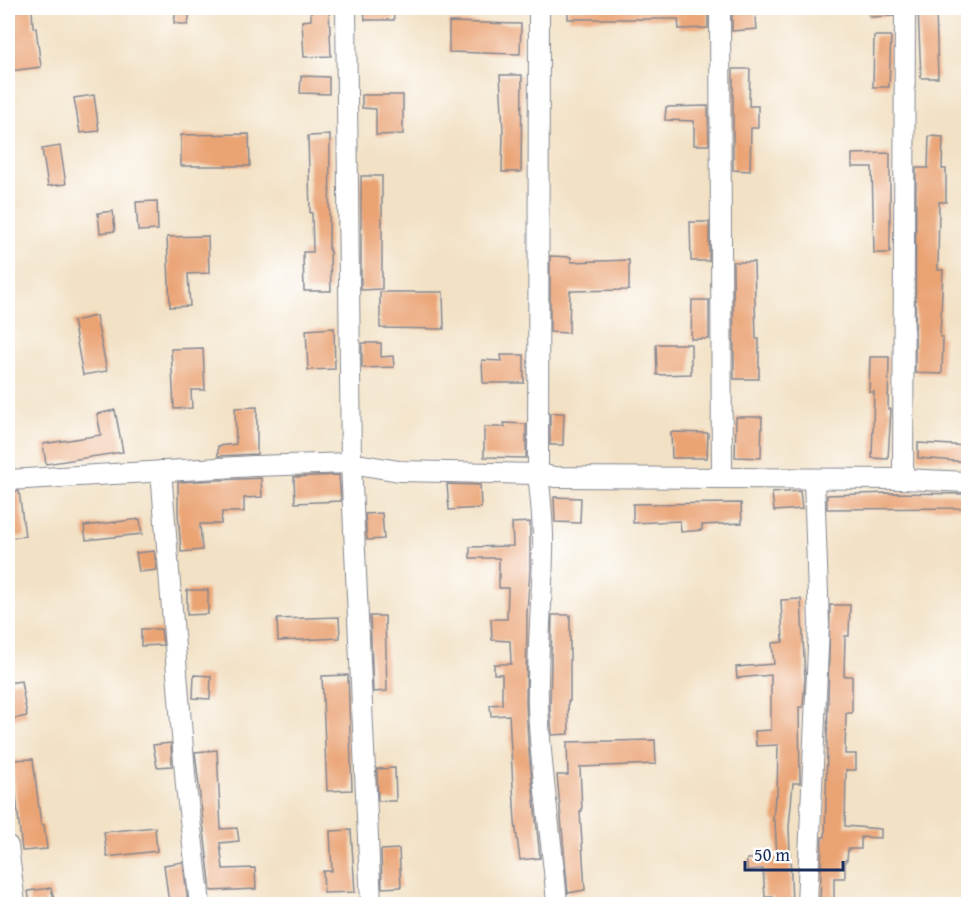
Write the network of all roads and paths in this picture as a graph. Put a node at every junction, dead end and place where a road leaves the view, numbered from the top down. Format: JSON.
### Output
{"nodes":[{"id":1,"x":346,"y":8,"type":"edge"},
{"id":2,"x":720,"y":8,"type":"edge"},
{"id":3,"x":905,"y":8,"type":"edge"},
{"id":4,"x":539,"y":13,"type":"dead end"},
{"id":5,"x":351,"y":463,"type":"junction"},
{"id":6,"x":161,"y":471,"type":"junction"},
{"id":7,"x":547,"y":476,"type":"junction"},
{"id":8,"x":722,"y":478,"type":"junction"},
{"id":9,"x":814,"y":479,"type":"junction"},
{"id":10,"x":903,"y":479,"type":"junction"},
{"id":11,"x":8,"y":480,"type":"edge"},
{"id":12,"x":969,"y":482,"type":"edge"},
{"id":13,"x":8,"y":846,"type":"edge"},
{"id":14,"x":15,"y":904,"type":"edge"},
{"id":15,"x":200,"y":904,"type":"edge"},
{"id":16,"x":371,"y":904,"type":"edge"},
{"id":17,"x":557,"y":904,"type":"edge"},
{"id":18,"x":807,"y":904,"type":"edge"}],
"edges":[{"from":1,"to":5,"type":"street"},
{"from":2,"to":8,"type":"street"},
{"from":3,"to":10,"type":"street"},
{"from":4,"to":7,"type":"street"},
{"from":5,"to":6,"type":"street"},
{"from":5,"to":7,"type":"street"},
{"from":5,"to":16,"type":"street"},
{"from":6,"to":11,"type":"street"},
{"from":6,"to":15,"type":"street"},
{"from":7,"to":8,"type":"street"},
{"from":7,"to":17,"type":"street"},
{"from":8,"to":9,"type":"street"},
{"from":9,"to":10,"type":"street"},
{"from":9,"to":18,"type":"street"},
{"from":10,"to":12,"type":"street"},
{"from":13,"to":14,"type":"street"}]}
